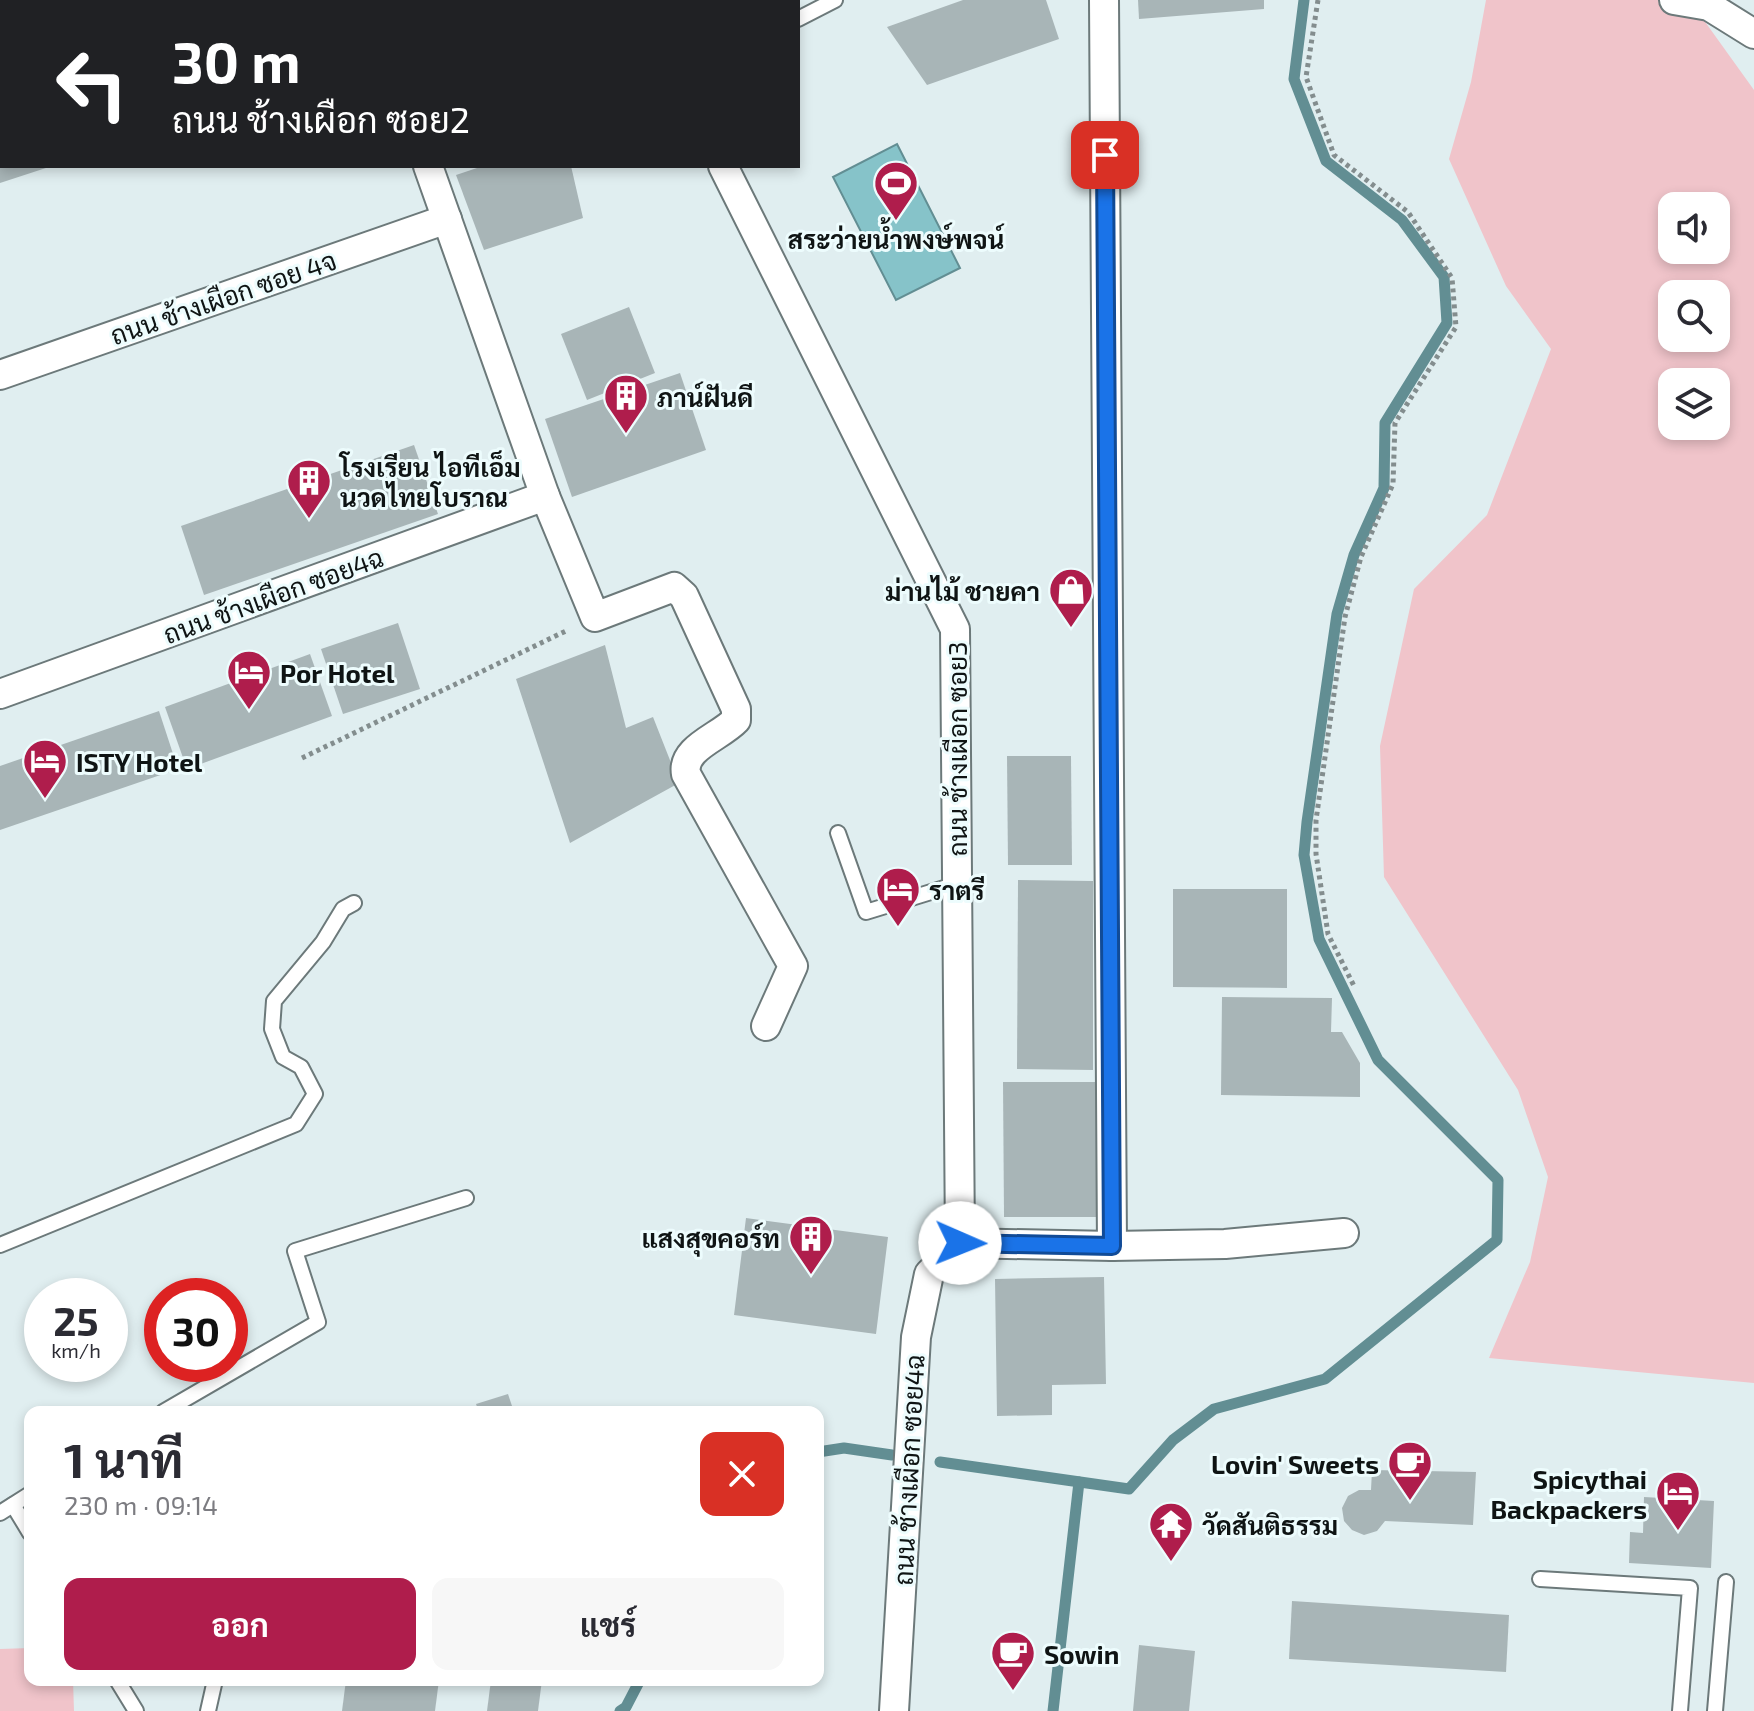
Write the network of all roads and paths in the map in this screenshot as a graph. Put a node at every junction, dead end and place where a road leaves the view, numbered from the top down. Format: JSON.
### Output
{"nodes":[{"id":1,"x":835,"y":0,"type":"edge"},
{"id":2,"x":1104,"y":0,"type":"edge"},
{"id":3,"x":1318,"y":0,"type":"edge"},
{"id":4,"x":1674,"y":0,"type":"edge"},
{"id":5,"x":800,"y":18,"type":"edge"},
{"id":6,"x":1754,"y":34,"type":"edge"},
{"id":7,"x":429,"y":168,"type":"edge"},
{"id":8,"x":724,"y":168,"type":"edge"},
{"id":9,"x":447,"y":219,"type":"junction"},
{"id":10,"x":0,"y":375,"type":"edge"},
{"id":11,"x":545,"y":496,"type":"junction"},
{"id":12,"x":595,"y":617,"type":"junction"},
{"id":13,"x":0,"y":694,"type":"edge"},
{"id":14,"x":302,"y":758,"type":"dead end"},
{"id":15,"x":838,"y":833,"type":"dead end"},
{"id":16,"x":957,"y":884,"type":"junction"},
{"id":17,"x":354,"y":903,"type":"dead end"},
{"id":18,"x":1355,"y":988,"type":"dead end"},
{"id":19,"x":766,"y":1026,"type":"dead end"},
{"id":20,"x":466,"y":1198,"type":"dead end"},
{"id":21,"x":1344,"y":1233,"type":"dead end"},
{"id":22,"x":960,"y":1243,"type":"junction"},
{"id":23,"x":0,"y":1245,"type":"edge"},
{"id":24,"x":1112,"y":1246,"type":"junction"},
{"id":25,"x":175,"y":1406,"type":"edge"},
{"id":26,"x":24,"y":1498,"type":"edge"},
{"id":27,"x":6,"y":1509,"type":"edge"},
{"id":28,"x":24,"y":1527,"type":"edge"},
{"id":29,"x":1540,"y":1579,"type":"dead end"},
{"id":30,"x":1726,"y":1582,"type":"dead end"},
{"id":31,"x":121,"y":1686,"type":"edge"},
{"id":32,"x":214,"y":1686,"type":"edge"},
{"id":33,"x":136,"y":1711,"type":"edge"},
{"id":34,"x":208,"y":1711,"type":"edge"},
{"id":35,"x":894,"y":1711,"type":"edge"},
{"id":36,"x":1680,"y":1711,"type":"edge"},
{"id":37,"x":1715,"y":1711,"type":"edge"}],
"edges":[{"from":1,"to":5,"type":"lane"},
{"from":2,"to":24,"type":"street"},
{"from":3,"to":18,"type":"path"},
{"from":4,"to":6,"type":"street"},
{"from":7,"to":9,"type":"street"},
{"from":8,"to":16,"type":"street","name":"ถนน ช้างเผือก ซอย3"},
{"from":9,"to":10,"type":"street","name":"ถนน ช้างเผือก ซอย 4จ"},
{"from":9,"to":11,"type":"street"},
{"from":11,"to":12,"type":"street"},
{"from":11,"to":13,"type":"street","name":"ถนน ช้างเผือก ซอย4ฉ"},
{"from":12,"to":14,"type":"path"},
{"from":12,"to":19,"type":"street"},
{"from":15,"to":16,"type":"lane"},
{"from":16,"to":22,"type":"street","name":"ถนน ช้างเผือก ซอย3"},
{"from":17,"to":23,"type":"lane"},
{"from":20,"to":25,"type":"lane"},
{"from":21,"to":24,"type":"street"},
{"from":22,"to":24,"type":"street"},
{"from":22,"to":35,"type":"street","name":"ถนน ช้างเผือก ซอย4ฉ"},
{"from":26,"to":27,"type":"lane"},
{"from":27,"to":28,"type":"lane"},
{"from":29,"to":36,"type":"lane"},
{"from":30,"to":37,"type":"lane"},
{"from":31,"to":33,"type":"lane"},
{"from":32,"to":34,"type":"lane"}]}
